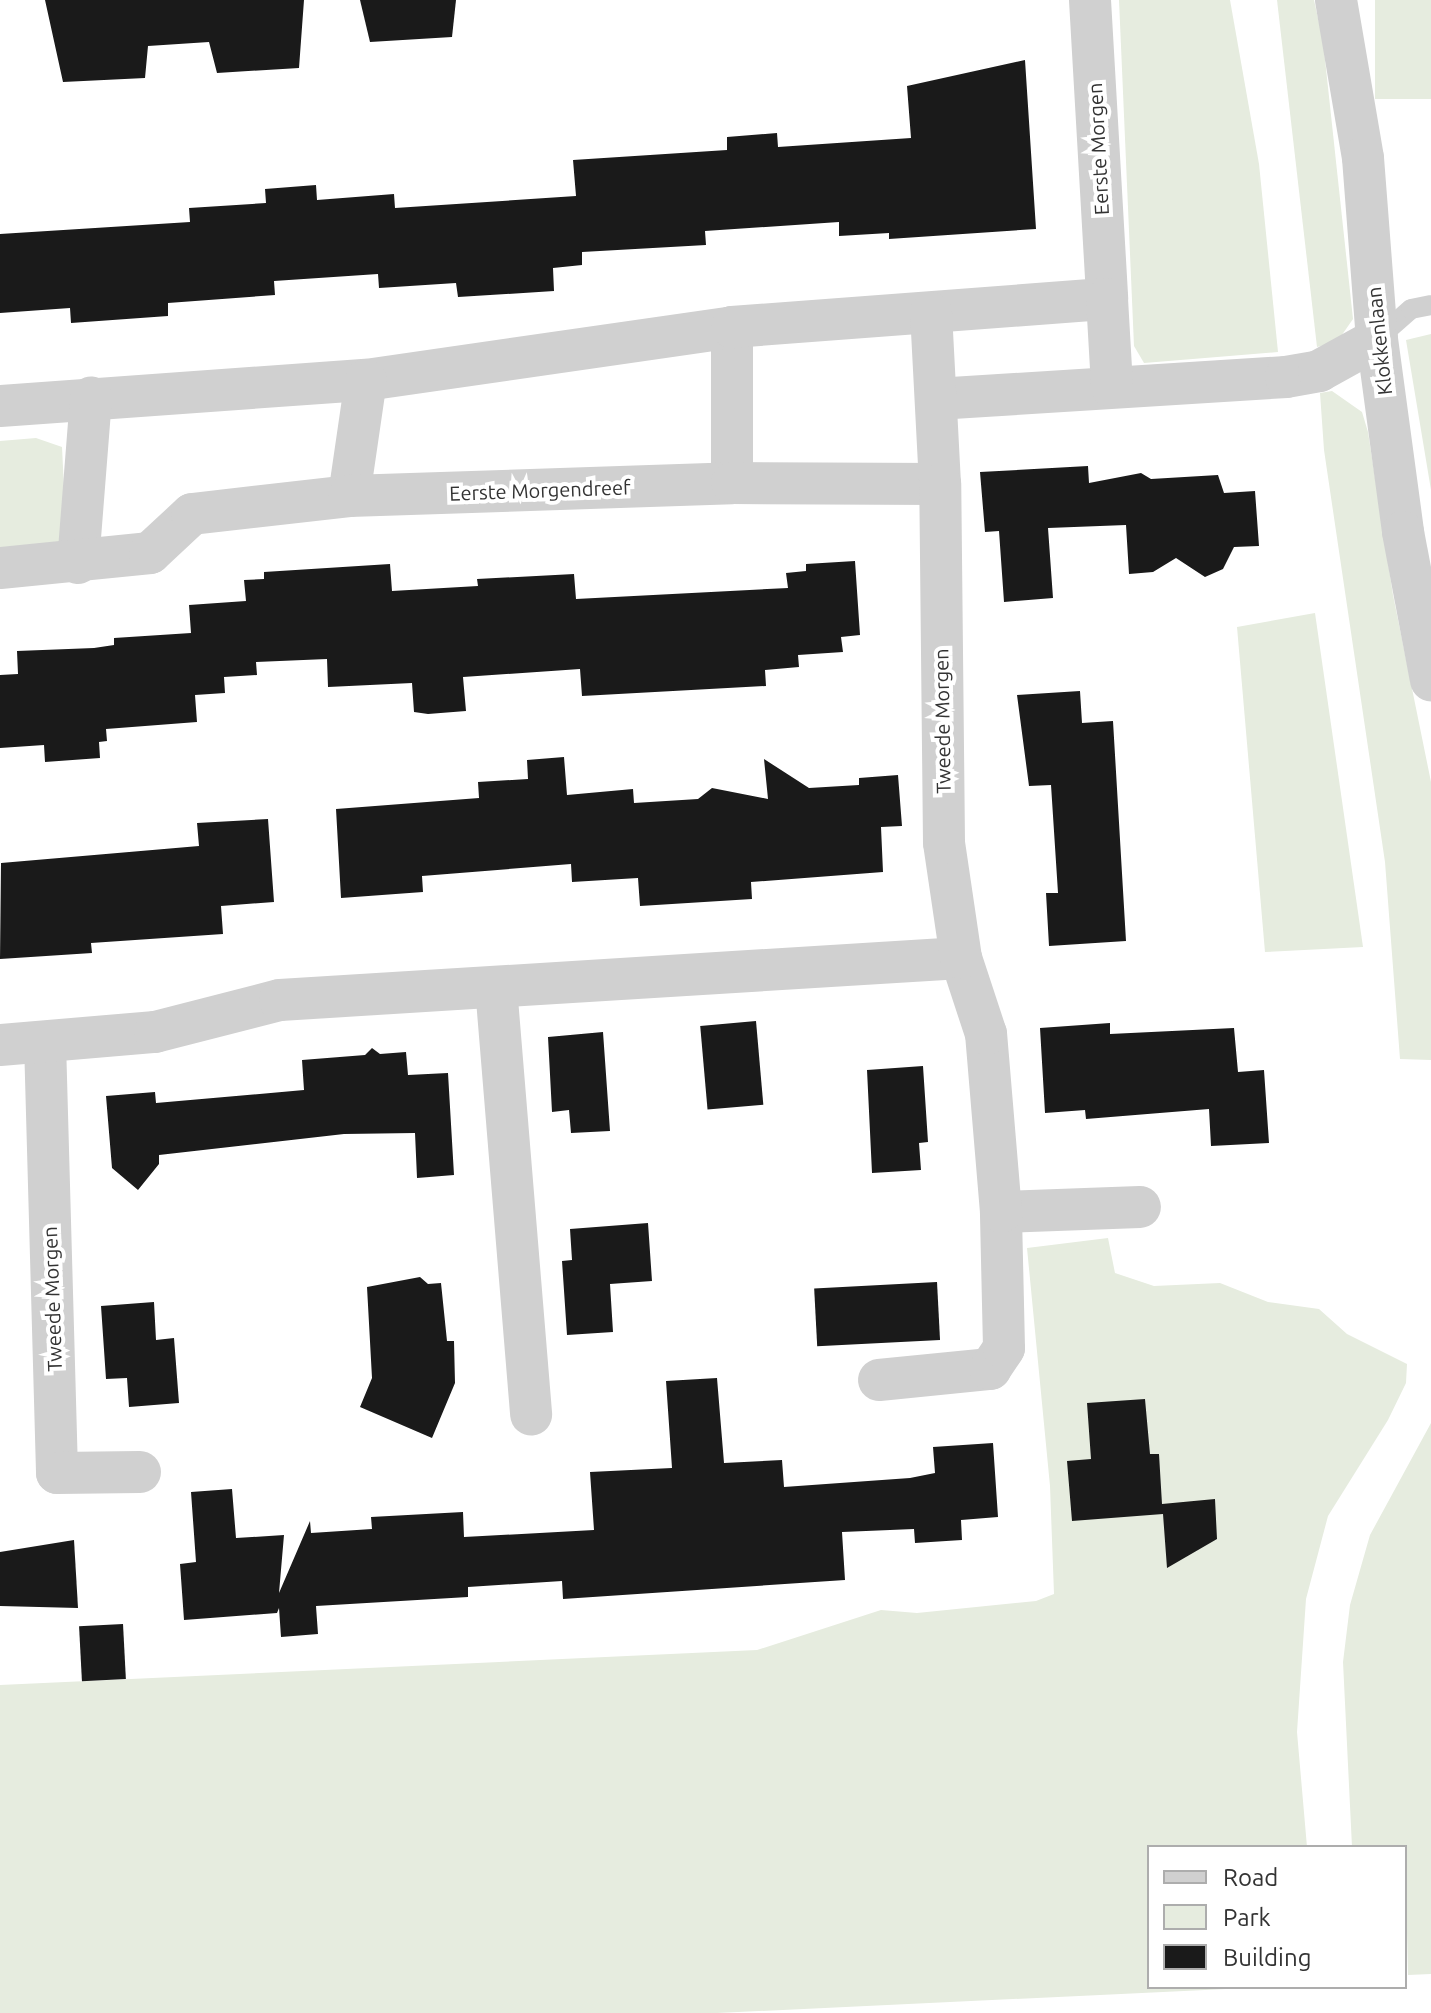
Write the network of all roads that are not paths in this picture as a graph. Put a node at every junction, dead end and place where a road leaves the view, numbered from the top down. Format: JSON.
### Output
{"nodes":[{"id":1,"x":1090,"y":0,"type":"edge"},
{"id":2,"x":1336,"y":0,"type":"edge"},
{"id":3,"x":1107,"y":299,"type":"junction"},
{"id":4,"x":1431,"y":305,"type":"edge"},
{"id":5,"x":931,"y":313,"type":"junction"},
{"id":6,"x":732,"y":327,"type":"junction"},
{"id":7,"x":1377,"y":339,"type":"junction"},
{"id":8,"x":366,"y":380,"type":"junction"},
{"id":9,"x":1112,"y":387,"type":"junction"},
{"id":10,"x":91,"y":398,"type":"junction"},
{"id":11,"x":936,"y":399,"type":"junction"},
{"id":12,"x":0,"y":406,"type":"edge"},
{"id":13,"x":732,"y":483,"type":"junction"},
{"id":14,"x":940,"y":484,"type":"junction"},
{"id":15,"x":349,"y":496,"type":"junction"},
{"id":16,"x":78,"y":563,"type":"junction"},
{"id":17,"x":0,"y":568,"type":"edge"},
{"id":18,"x":1431,"y":680,"type":"edge"},
{"id":19,"x":961,"y":958,"type":"junction"},
{"id":20,"x":496,"y":987,"type":"junction"},
{"id":21,"x":45,"y":1042,"type":"junction"},
{"id":22,"x":0,"y":1045,"type":"edge"},
{"id":23,"x":1140,"y":1207,"type":"dead end"},
{"id":24,"x":1001,"y":1212,"type":"junction"},
{"id":25,"x":879,"y":1380,"type":"dead end"},
{"id":26,"x":531,"y":1415,"type":"dead end"},
{"id":27,"x":140,"y":1472,"type":"dead end"}],
"edges":[{"from":1,"to":3,"type":"street","name":"Eerste Morgen"},
{"from":2,"to":7,"type":"street","name":"Klokkenlaan"},
{"from":3,"to":5,"type":"street"},
{"from":3,"to":9,"type":"street"},
{"from":4,"to":7,"type":"lane"},
{"from":5,"to":6,"type":"street"},
{"from":5,"to":11,"type":"street"},
{"from":6,"to":8,"type":"street"},
{"from":6,"to":13,"type":"street"},
{"from":7,"to":9,"type":"street"},
{"from":7,"to":18,"type":"street","name":"Klokkenlaan"},
{"from":8,"to":10,"type":"street"},
{"from":8,"to":15,"type":"street"},
{"from":9,"to":11,"type":"street"},
{"from":10,"to":12,"type":"street"},
{"from":10,"to":16,"type":"street"},
{"from":11,"to":14,"type":"street"},
{"from":13,"to":14,"type":"street","name":"Eerste Morgendreef"},
{"from":13,"to":15,"type":"street","name":"Eerste Morgendreef"},
{"from":14,"to":19,"type":"street","name":"Tweede Morgen"},
{"from":15,"to":16,"type":"street","name":"Eerste Morgendreef"},
{"from":16,"to":17,"type":"street","name":"Eerste Morgendreef"},
{"from":19,"to":20,"type":"street"},
{"from":19,"to":24,"type":"street","name":"Tweede Morgen"},
{"from":20,"to":21,"type":"street"},
{"from":20,"to":26,"type":"street"},
{"from":21,"to":22,"type":"street"},
{"from":21,"to":27,"type":"street","name":"Tweede Morgen"},
{"from":23,"to":24,"type":"street"},
{"from":24,"to":25,"type":"street","name":"Tweede Morgen"}]}
